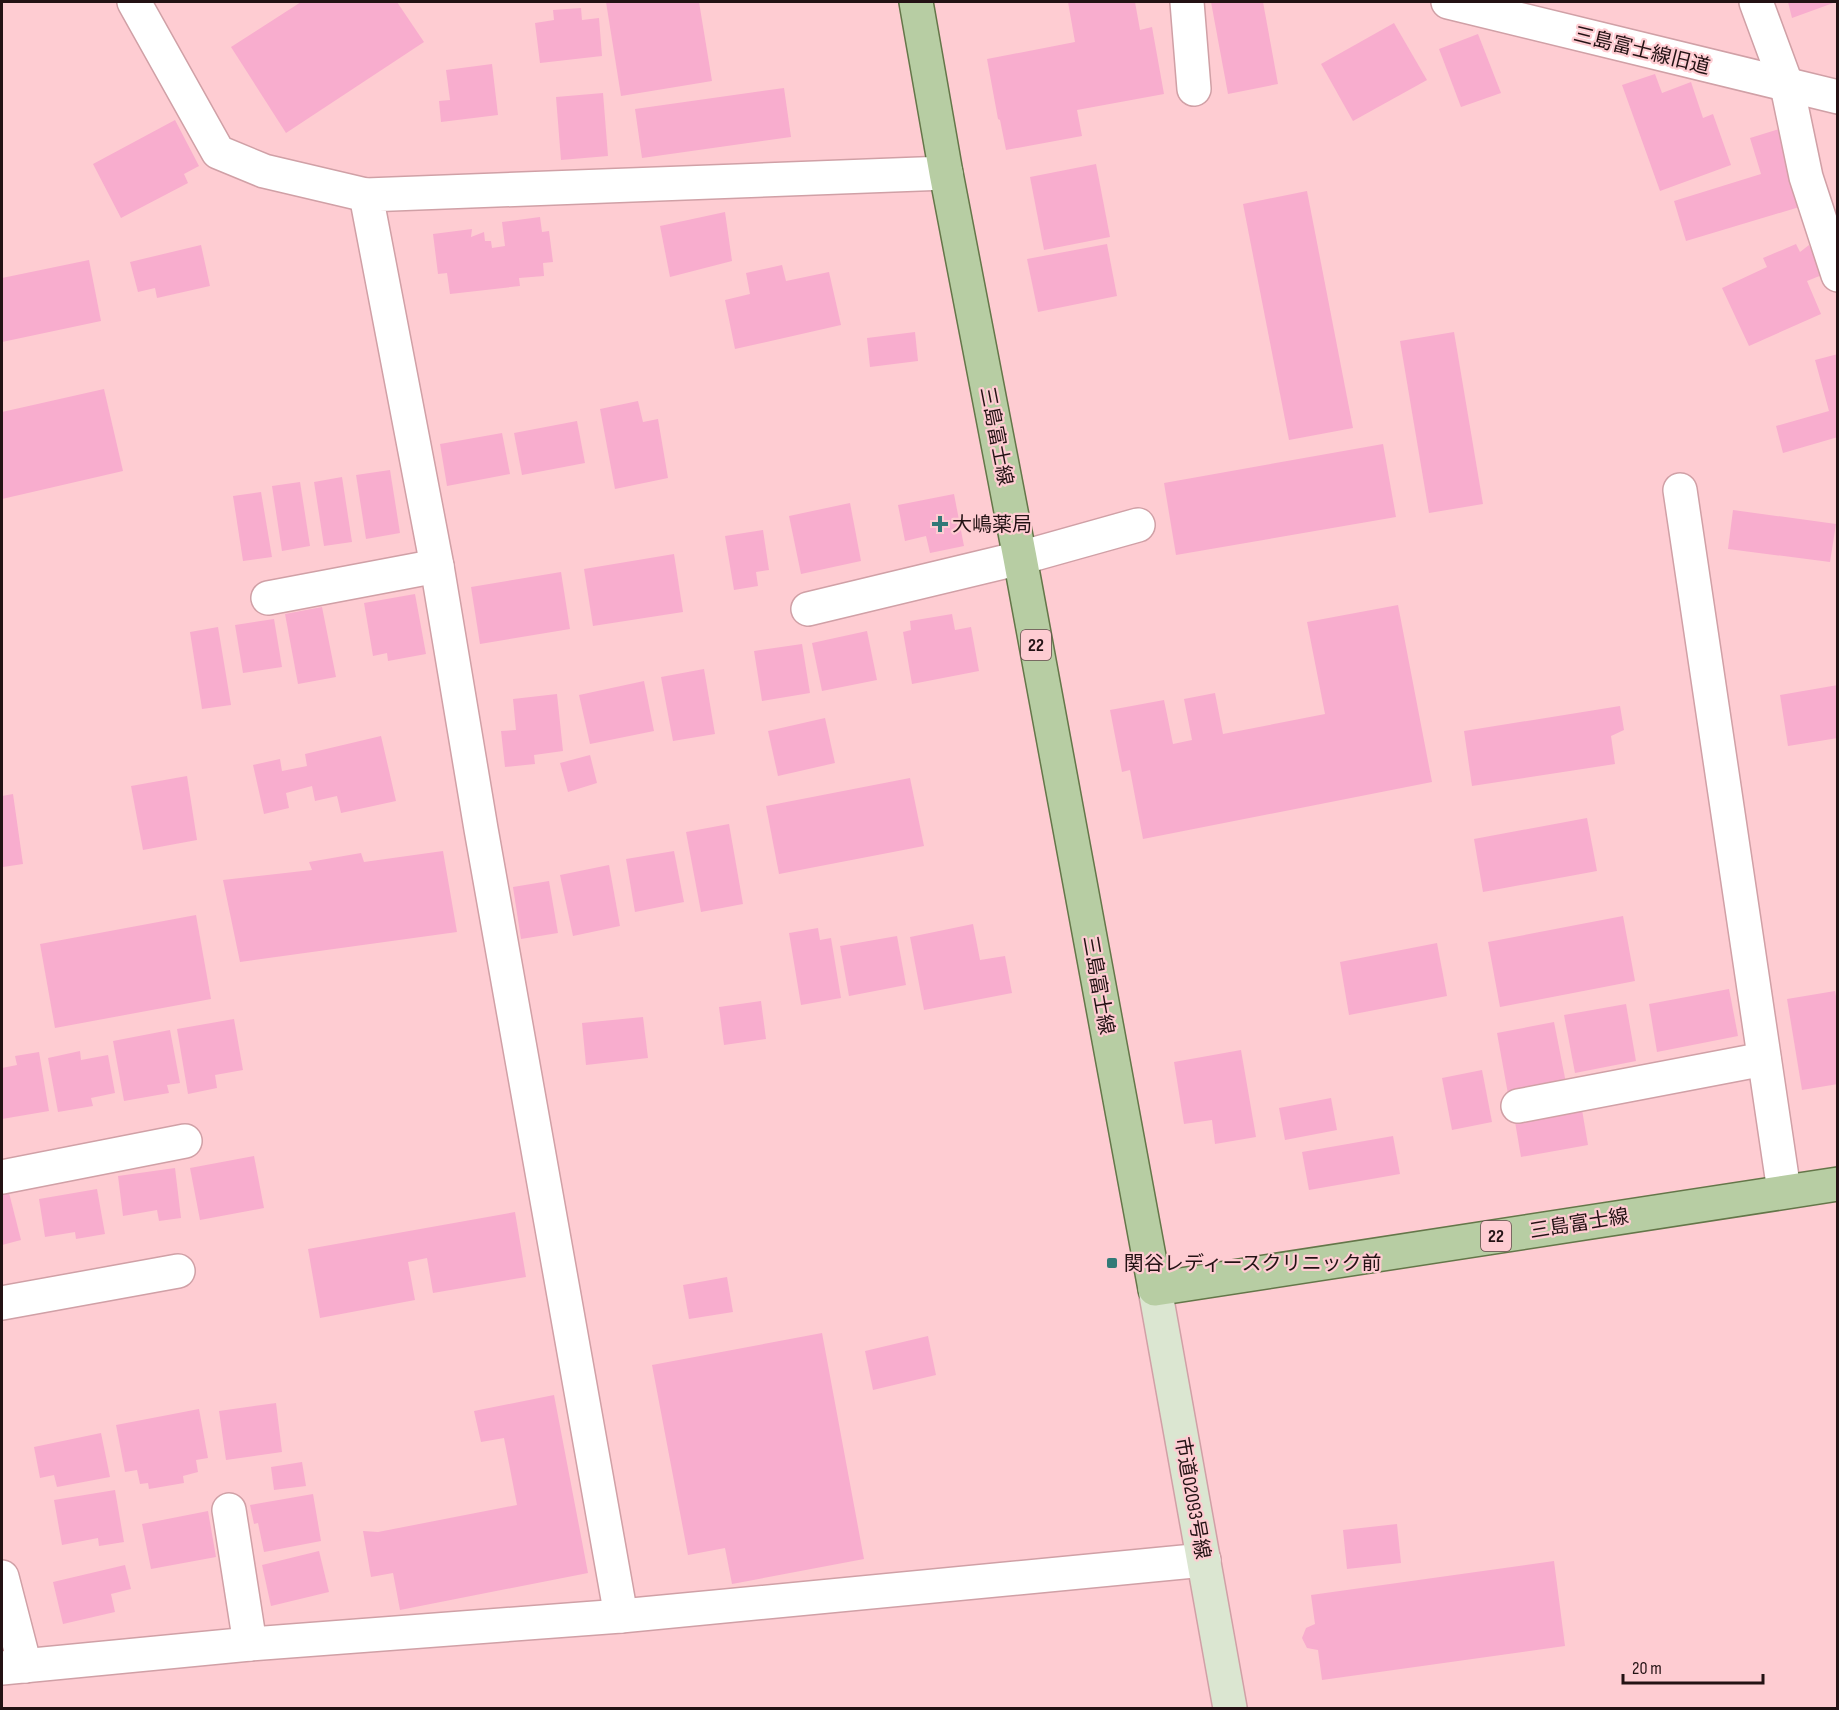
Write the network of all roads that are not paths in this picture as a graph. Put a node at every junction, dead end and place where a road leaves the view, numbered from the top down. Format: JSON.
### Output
{"nodes":[{"id":1,"x":134,"y":2,"type":"edge"},
{"id":2,"x":916,"y":2,"type":"edge"},
{"id":3,"x":1187,"y":2,"type":"edge"},
{"id":4,"x":1449,"y":2,"type":"edge"},
{"id":5,"x":1756,"y":2,"type":"edge"},
{"id":6,"x":1787,"y":86,"type":"junction"},
{"id":7,"x":1194,"y":89,"type":"dead end"},
{"id":8,"x":1838,"y":97,"type":"edge"},
{"id":9,"x":946,"y":173,"type":"junction"},
{"id":10,"x":366,"y":195,"type":"junction"},
{"id":11,"x":1838,"y":275,"type":"edge"},
{"id":12,"x":1680,"y":490,"type":"dead end"},
{"id":13,"x":1138,"y":525,"type":"dead end"},
{"id":14,"x":1020,"y":558,"type":"junction"},
{"id":15,"x":436,"y":566,"type":"junction"},
{"id":16,"x":268,"y":598,"type":"dead end"},
{"id":17,"x":808,"y":609,"type":"dead end"},
{"id":18,"x":1764,"y":1059,"type":"junction"},
{"id":19,"x":1518,"y":1106,"type":"dead end"},
{"id":20,"x":185,"y":1140,"type":"dead end"},
{"id":21,"x":2,"y":1177,"type":"edge"},
{"id":22,"x":1838,"y":1184,"type":"edge"},
{"id":23,"x":1784,"y":1191,"type":"junction"},
{"id":24,"x":178,"y":1271,"type":"dead end"},
{"id":25,"x":1155,"y":1288,"type":"junction"},
{"id":26,"x":2,"y":1303,"type":"edge"},
{"id":27,"x":230,"y":1510,"type":"dead end"},
{"id":28,"x":1204,"y":1560,"type":"junction"},
{"id":29,"x":2,"y":1577,"type":"edge"},
{"id":30,"x":621,"y":1616,"type":"junction"},
{"id":31,"x":250,"y":1644,"type":"junction"},
{"id":32,"x":13,"y":1667,"type":"edge"},
{"id":33,"x":1230,"y":1708,"type":"edge"}],
"edges":[{"from":1,"to":10,"type":"street"},
{"from":2,"to":9,"type":"main road","name":"三島富士線","number":"22"},
{"from":3,"to":7,"type":"street"},
{"from":4,"to":6,"type":"street","name":"三島富士線旧道"},
{"from":5,"to":6,"type":"street"},
{"from":6,"to":8,"type":"street","name":"三島富士線旧道"},
{"from":6,"to":11,"type":"street"},
{"from":9,"to":10,"type":"street"},
{"from":9,"to":14,"type":"main road","name":"三島富士線","number":"22"},
{"from":10,"to":15,"type":"street"},
{"from":12,"to":18,"type":"street"},
{"from":13,"to":14,"type":"street"},
{"from":14,"to":17,"type":"street"},
{"from":14,"to":25,"type":"main road","name":"三島富士線","number":"22"},
{"from":15,"to":16,"type":"street"},
{"from":15,"to":30,"type":"street"},
{"from":18,"to":19,"type":"street"},
{"from":18,"to":23,"type":"street"},
{"from":20,"to":21,"type":"street"},
{"from":22,"to":23,"type":"main road","name":"三島富士線","number":"22"},
{"from":23,"to":25,"type":"main road","name":"三島富士線","number":"22"},
{"from":24,"to":26,"type":"street"},
{"from":25,"to":28,"type":"street","name":"市道02093号線"},
{"from":27,"to":31,"type":"street"},
{"from":28,"to":30,"type":"street"},
{"from":28,"to":33,"type":"street","name":"市道02093号線"},
{"from":29,"to":32,"type":"street"},
{"from":30,"to":31,"type":"street"},
{"from":31,"to":32,"type":"street"}]}
